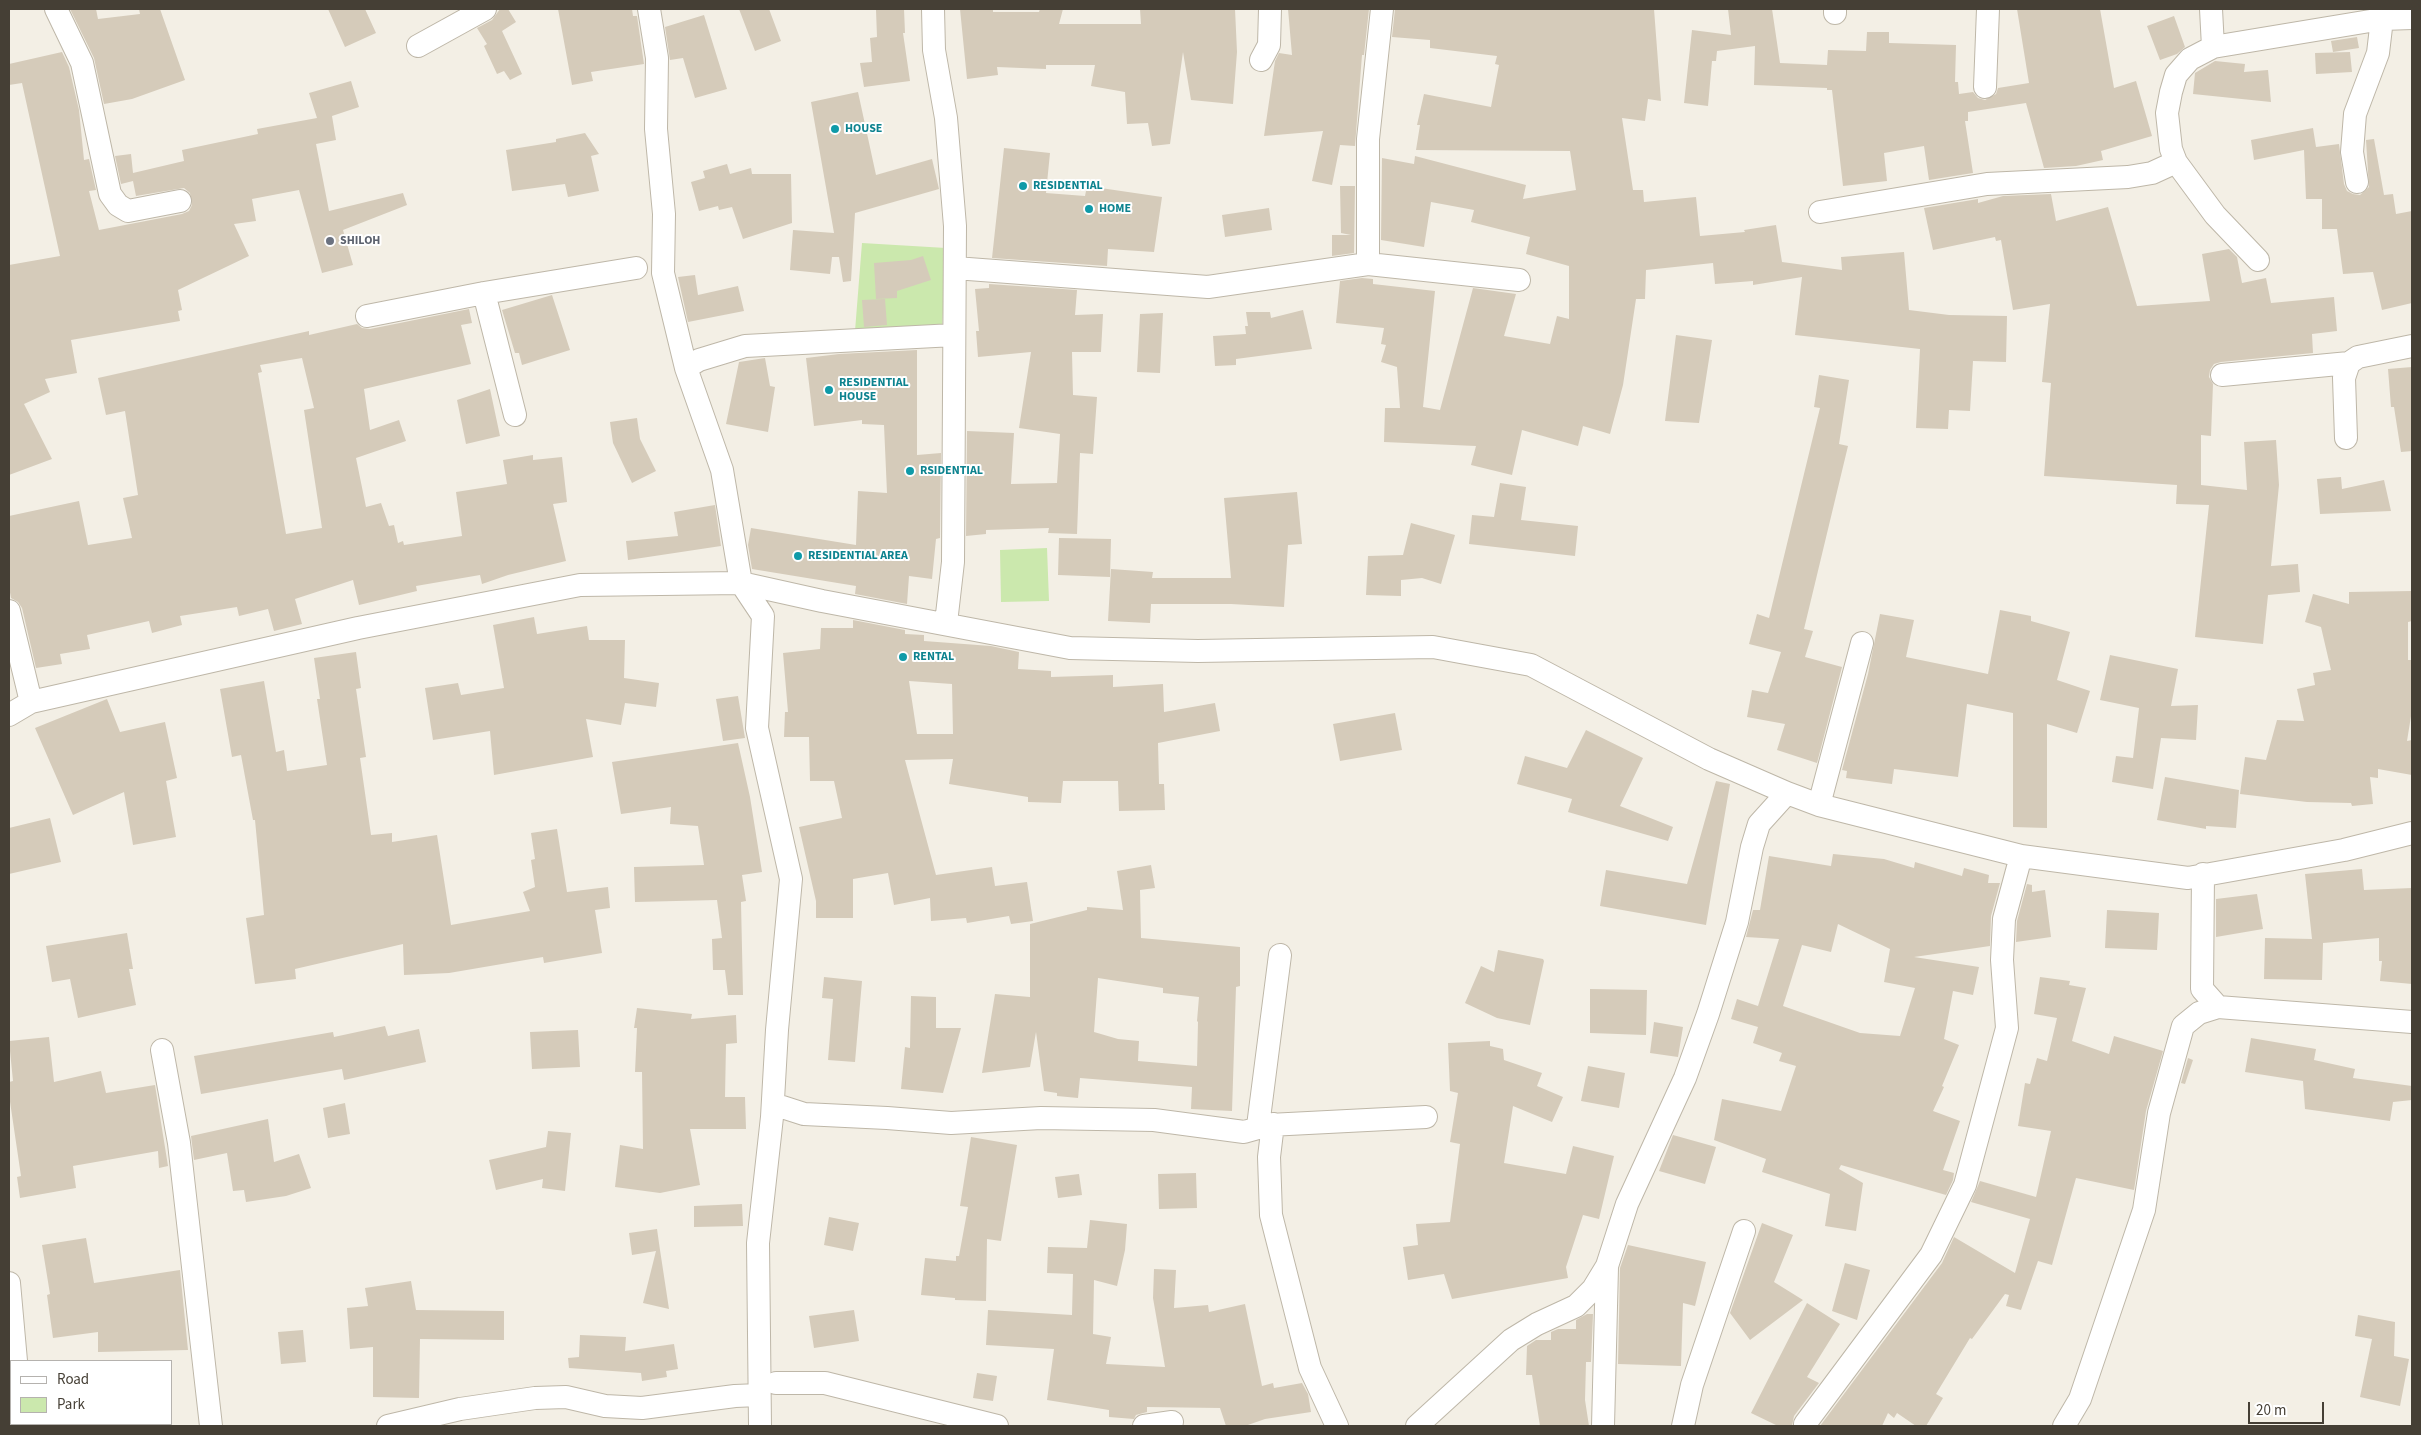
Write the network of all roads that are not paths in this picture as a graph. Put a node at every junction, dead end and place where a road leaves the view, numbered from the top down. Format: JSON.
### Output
{"nodes":[{"id":1,"x":56,"y":9,"type":"edge"},
{"id":2,"x":485,"y":9,"type":"edge"},
{"id":3,"x":649,"y":9,"type":"edge"},
{"id":4,"x":933,"y":9,"type":"edge"},
{"id":5,"x":1270,"y":9,"type":"edge"},
{"id":6,"x":1382,"y":9,"type":"edge"},
{"id":7,"x":1988,"y":9,"type":"edge"},
{"id":8,"x":2211,"y":9,"type":"edge"},
{"id":9,"x":2412,"y":18,"type":"edge"},
{"id":10,"x":2382,"y":20,"type":"junction"},
{"id":11,"x":418,"y":46,"type":"dead end"},
{"id":12,"x":2213,"y":48,"type":"junction"},
{"id":13,"x":1261,"y":60,"type":"dead end"},
{"id":14,"x":1985,"y":87,"type":"dead end"},
{"id":15,"x":2176,"y":162,"type":"junction"},
{"id":16,"x":2357,"y":182,"type":"dead end"},
{"id":17,"x":180,"y":200,"type":"dead end"},
{"id":18,"x":1820,"y":212,"type":"dead end"},
{"id":19,"x":2258,"y":260,"type":"dead end"},
{"id":20,"x":1368,"y":264,"type":"junction"},
{"id":21,"x":636,"y":268,"type":"dead end"},
{"id":22,"x":954,"y":268,"type":"junction"},
{"id":23,"x":1519,"y":280,"type":"dead end"},
{"id":24,"x":484,"y":293,"type":"junction"},
{"id":25,"x":367,"y":316,"type":"dead end"},
{"id":26,"x":954,"y":335,"type":"junction"},
{"id":27,"x":2412,"y":346,"type":"edge"},
{"id":28,"x":2349,"y":363,"type":"junction"},
{"id":29,"x":686,"y":368,"type":"junction"},
{"id":30,"x":2222,"y":375,"type":"dead end"},
{"id":31,"x":515,"y":415,"type":"dead end"},
{"id":32,"x":2346,"y":438,"type":"dead end"},
{"id":33,"x":741,"y":583,"type":"junction"},
{"id":34,"x":9,"y":611,"type":"edge"},
{"id":35,"x":946,"y":623,"type":"junction"},
{"id":36,"x":1862,"y":643,"type":"dead end"},
{"id":37,"x":31,"y":702,"type":"junction"},
{"id":38,"x":9,"y":715,"type":"edge"},
{"id":39,"x":1787,"y":793,"type":"junction"},
{"id":40,"x":1819,"y":804,"type":"junction"},
{"id":41,"x":2412,"y":833,"type":"edge"},
{"id":42,"x":2021,"y":856,"type":"junction"},
{"id":43,"x":2203,"y":874,"type":"junction"},
{"id":44,"x":1280,"y":956,"type":"dead end"},
{"id":45,"x":2218,"y":1007,"type":"junction"},
{"id":46,"x":2412,"y":1022,"type":"edge"},
{"id":47,"x":162,"y":1050,"type":"dead end"},
{"id":48,"x":773,"y":1104,"type":"junction"},
{"id":49,"x":1426,"y":1117,"type":"dead end"},
{"id":50,"x":1265,"y":1125,"type":"junction"},
{"id":51,"x":1744,"y":1231,"type":"dead end"},
{"id":52,"x":1607,"y":1266,"type":"junction"},
{"id":53,"x":9,"y":1283,"type":"edge"},
{"id":54,"x":16,"y":1360,"type":"edge"},
{"id":55,"x":767,"y":1389,"type":"junction"},
{"id":56,"x":460,"y":1417,"type":"edge"},
{"id":57,"x":1172,"y":1422,"type":"dead end"},
{"id":58,"x":1805,"y":1424,"type":"dead end"},
{"id":59,"x":211,"y":1426,"type":"edge"},
{"id":60,"x":388,"y":1426,"type":"edge"},
{"id":61,"x":760,"y":1426,"type":"edge"},
{"id":62,"x":997,"y":1426,"type":"edge"},
{"id":63,"x":1144,"y":1426,"type":"edge"},
{"id":64,"x":1337,"y":1426,"type":"edge"},
{"id":65,"x":1417,"y":1426,"type":"edge"},
{"id":66,"x":1603,"y":1426,"type":"edge"},
{"id":67,"x":1683,"y":1426,"type":"edge"},
{"id":68,"x":2064,"y":1426,"type":"edge"}],
"edges":[{"from":1,"to":17,"type":"street"},
{"from":2,"to":11,"type":"street"},
{"from":3,"to":29,"type":"street"},
{"from":4,"to":22,"type":"street"},
{"from":5,"to":13,"type":"street"},
{"from":6,"to":20,"type":"street"},
{"from":7,"to":14,"type":"street"},
{"from":8,"to":12,"type":"street"},
{"from":9,"to":10,"type":"street"},
{"from":10,"to":12,"type":"street"},
{"from":10,"to":16,"type":"street"},
{"from":12,"to":15,"type":"street"},
{"from":15,"to":18,"type":"street"},
{"from":15,"to":19,"type":"street"},
{"from":20,"to":22,"type":"street"},
{"from":20,"to":23,"type":"street"},
{"from":21,"to":24,"type":"street"},
{"from":22,"to":26,"type":"street"},
{"from":24,"to":25,"type":"street"},
{"from":24,"to":31,"type":"street"},
{"from":26,"to":29,"type":"street"},
{"from":26,"to":35,"type":"street"},
{"from":27,"to":28,"type":"street"},
{"from":28,"to":30,"type":"street"},
{"from":28,"to":32,"type":"street"},
{"from":29,"to":33,"type":"street"},
{"from":33,"to":35,"type":"street"},
{"from":33,"to":37,"type":"street"},
{"from":33,"to":48,"type":"street"},
{"from":34,"to":37,"type":"street"},
{"from":35,"to":39,"type":"street"},
{"from":36,"to":40,"type":"street"},
{"from":37,"to":38,"type":"street"},
{"from":39,"to":40,"type":"street"},
{"from":39,"to":52,"type":"street"},
{"from":40,"to":42,"type":"street"},
{"from":41,"to":43,"type":"street"},
{"from":42,"to":43,"type":"street"},
{"from":42,"to":58,"type":"street"},
{"from":43,"to":45,"type":"street"},
{"from":44,"to":50,"type":"street"},
{"from":45,"to":46,"type":"street"},
{"from":45,"to":68,"type":"street"},
{"from":47,"to":59,"type":"street"},
{"from":48,"to":50,"type":"street"},
{"from":48,"to":55,"type":"street"},
{"from":49,"to":50,"type":"street"},
{"from":50,"to":64,"type":"street"},
{"from":51,"to":67,"type":"street"},
{"from":52,"to":65,"type":"street"},
{"from":52,"to":66,"type":"street"},
{"from":53,"to":54,"type":"street"},
{"from":55,"to":56,"type":"street"},
{"from":55,"to":61,"type":"street"},
{"from":55,"to":62,"type":"street"},
{"from":56,"to":60,"type":"street"},
{"from":57,"to":63,"type":"street"}]}
